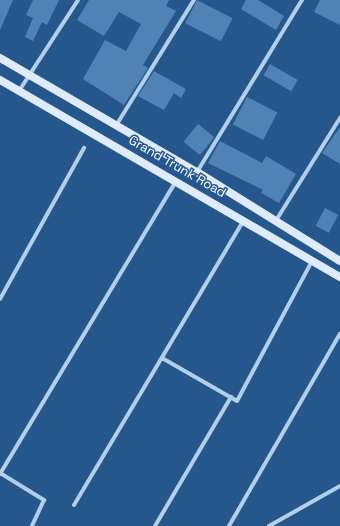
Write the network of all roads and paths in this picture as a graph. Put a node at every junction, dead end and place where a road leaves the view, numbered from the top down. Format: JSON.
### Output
{"nodes":[{"id":1,"x":78,"y":0,"type":"edge"},
{"id":2,"x":194,"y":0,"type":"edge"},
{"id":3,"x":302,"y":0,"type":"edge"},
{"id":4,"x":0,"y":58,"type":"edge"},
{"id":5,"x":31,"y":76,"type":"junction"},
{"id":6,"x":0,"y":80,"type":"edge"},
{"id":7,"x":19,"y":91,"type":"junction"},
{"id":8,"x":340,"y":118,"type":"edge"},
{"id":9,"x":117,"y":124,"type":"junction"},
{"id":10,"x":84,"y":148,"type":"dead end"},
{"id":11,"x":197,"y":172,"type":"junction"},
{"id":12,"x":176,"y":181,"type":"junction"},
{"id":13,"x":244,"y":220,"type":"junction"},
{"id":14,"x":275,"y":222,"type":"junction"},
{"id":15,"x":313,"y":260,"type":"junction"},
{"id":16,"x":340,"y":261,"type":"edge"},
{"id":17,"x":340,"y":277,"type":"edge"},
{"id":18,"x":0,"y":298,"type":"edge"},
{"id":19,"x":340,"y":334,"type":"edge"},
{"id":20,"x":162,"y":358,"type":"junction"},
{"id":21,"x":231,"y":397,"type":"junction"},
{"id":22,"x":0,"y":474,"type":"edge"},
{"id":23,"x":340,"y":486,"type":"edge"},
{"id":24,"x":74,"y":504,"type":"dead end"},
{"id":25,"x":32,"y":526,"type":"edge"},
{"id":26,"x":155,"y":526,"type":"edge"},
{"id":27,"x":229,"y":526,"type":"edge"},
{"id":28,"x":269,"y":526,"type":"edge"}],
"edges":[{"from":1,"to":5,"type":"street"},
{"from":2,"to":9,"type":"street"},
{"from":3,"to":11,"type":"street"},
{"from":4,"to":5,"type":"main road"},
{"from":5,"to":7,"type":"street"},
{"from":5,"to":9,"type":"main road"},
{"from":6,"to":7,"type":"main road","name":"Grand Trunk Road"},
{"from":7,"to":12,"type":"main road","name":"Grand Trunk Road"},
{"from":8,"to":14,"type":"street"},
{"from":9,"to":11,"type":"main road"},
{"from":10,"to":18,"type":"street"},
{"from":11,"to":14,"type":"main road"},
{"from":12,"to":13,"type":"main road","name":"Grand Trunk Road"},
{"from":12,"to":22,"type":"street"},
{"from":13,"to":15,"type":"main road","name":"Grand Trunk Road"},
{"from":13,"to":20,"type":"street"},
{"from":14,"to":16,"type":"main road"},
{"from":15,"to":17,"type":"main road","name":"Grand Trunk Road"},
{"from":15,"to":21,"type":"street"},
{"from":19,"to":27,"type":"street"},
{"from":20,"to":21,"type":"street"},
{"from":20,"to":24,"type":"street"},
{"from":21,"to":26,"type":"street"},
{"from":22,"to":25,"type":"street"},
{"from":23,"to":28,"type":"street"}]}
